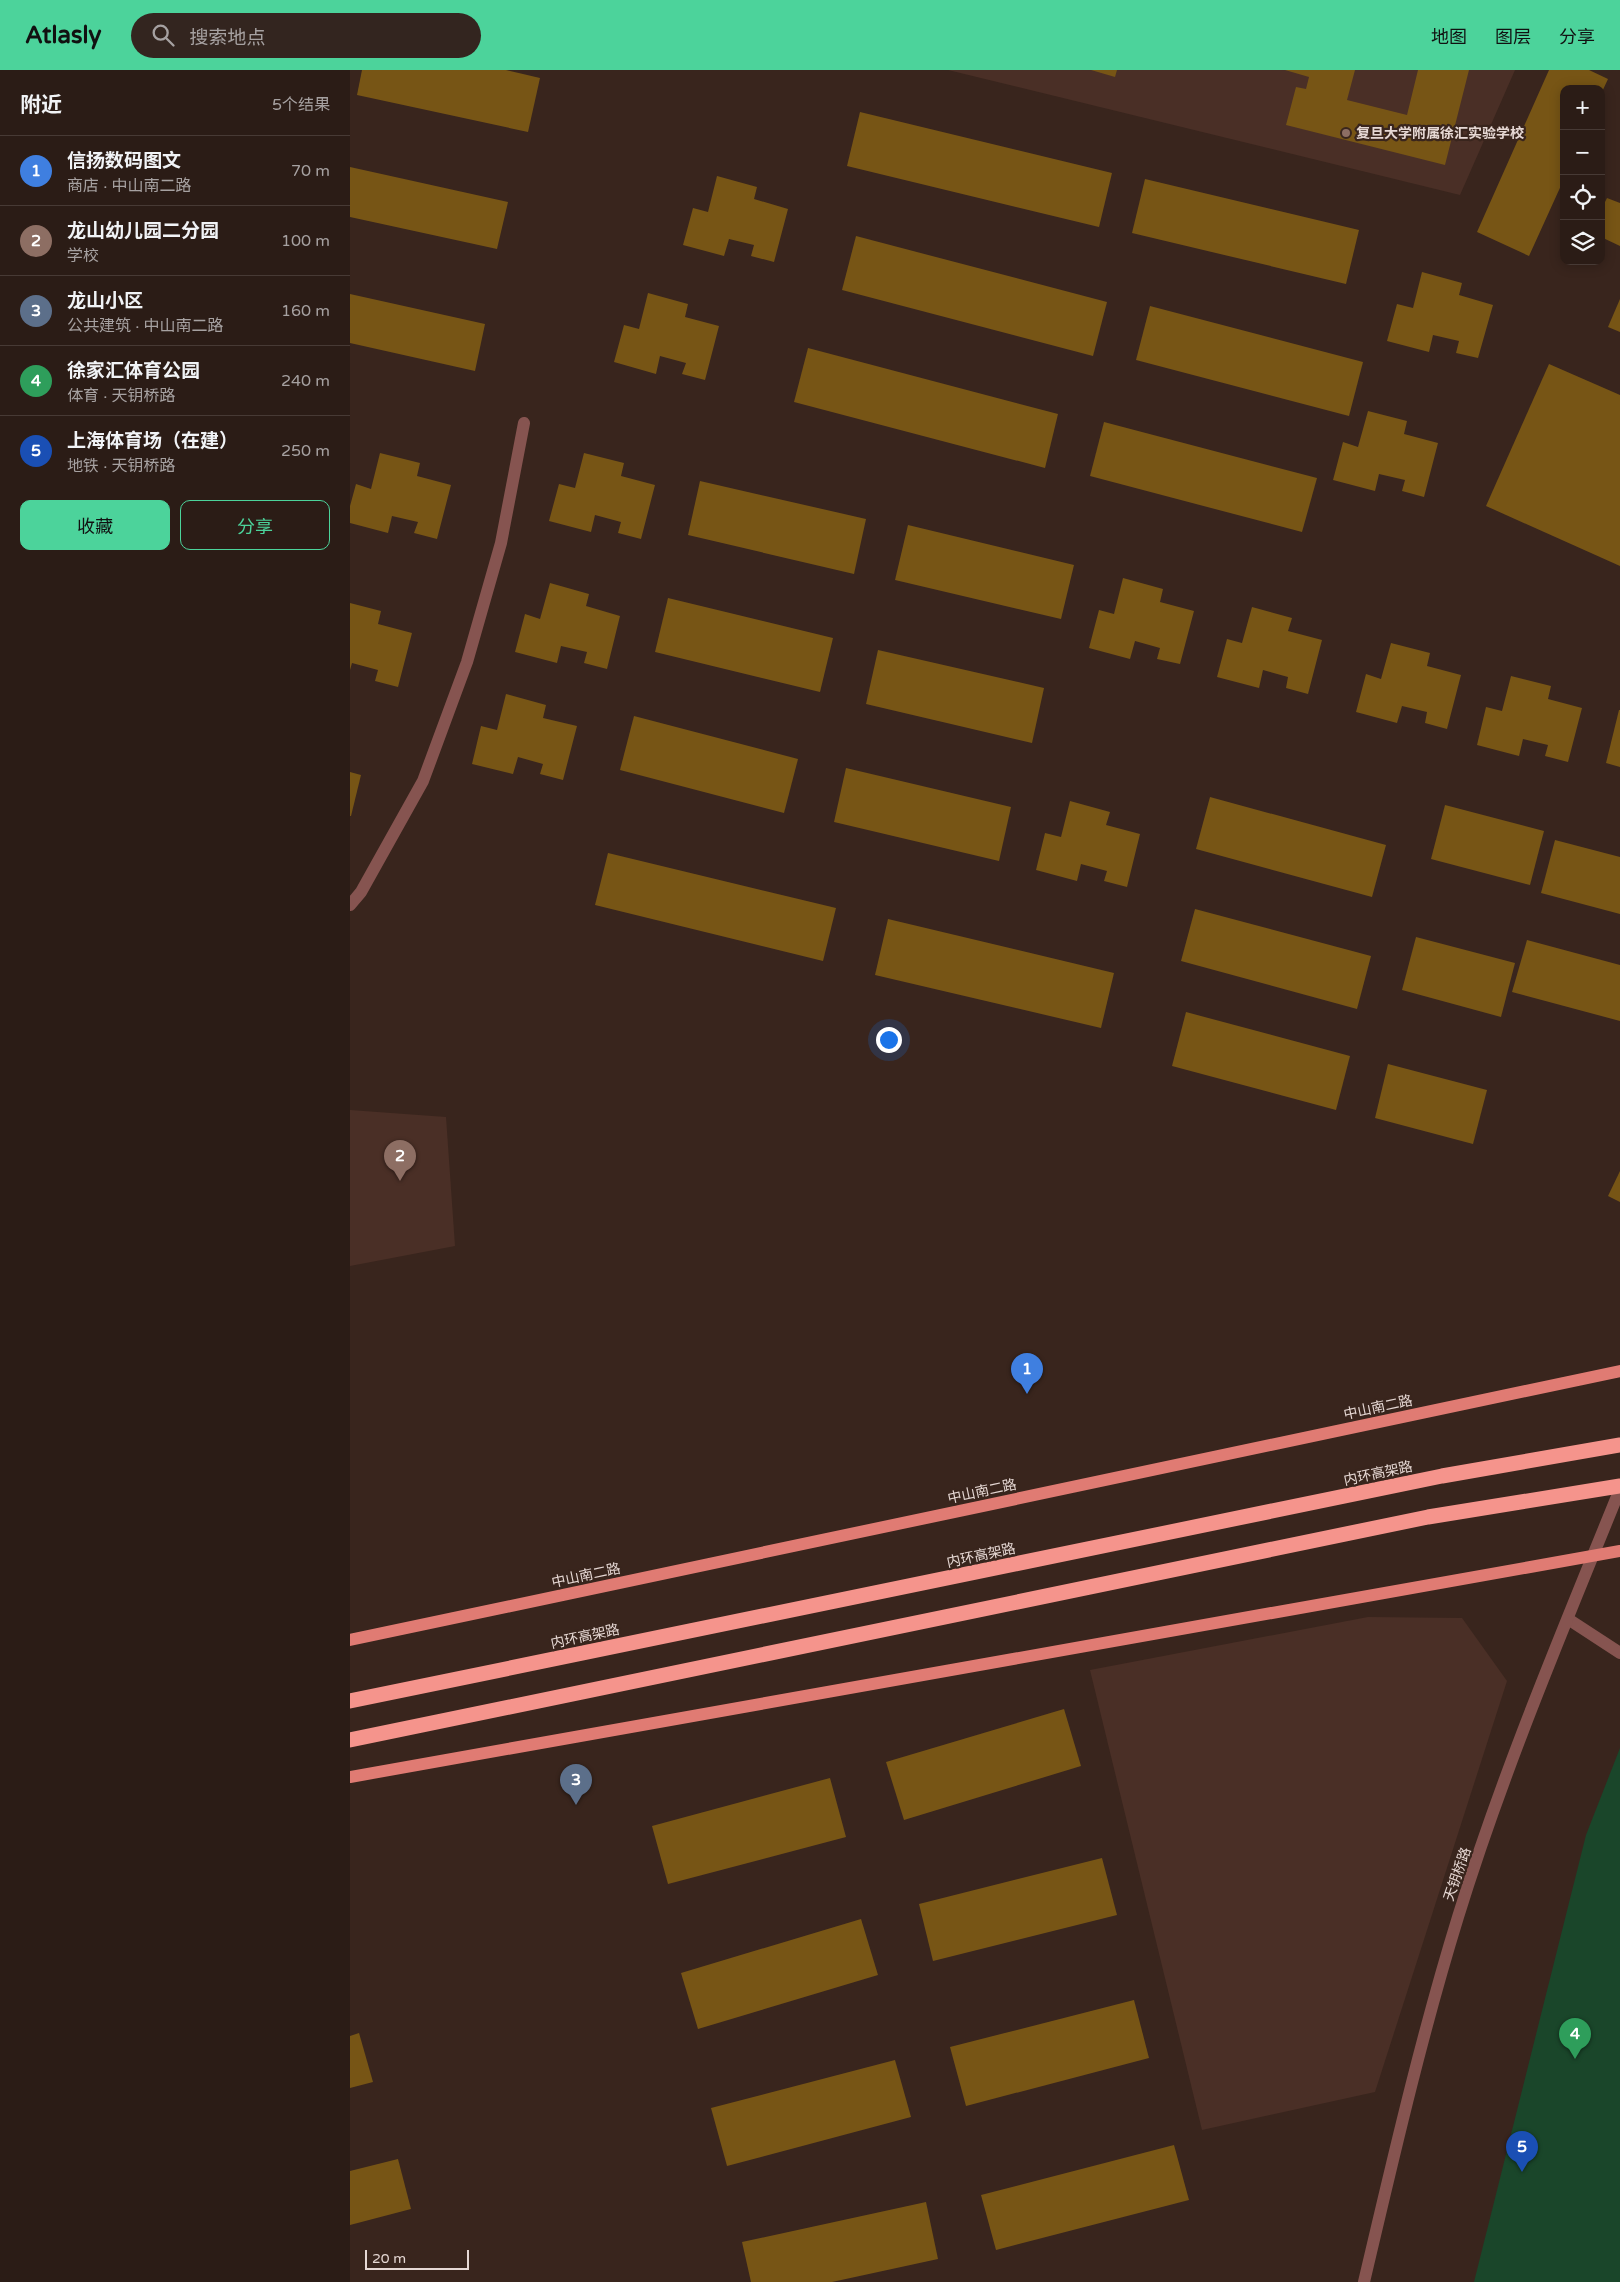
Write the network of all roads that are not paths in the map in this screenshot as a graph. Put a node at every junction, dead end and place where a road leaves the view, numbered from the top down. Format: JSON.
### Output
{"nodes":[{"id":1,"x":524,"y":423,"type":"dead end"},
{"id":2,"x":350,"y":905,"type":"edge"},
{"id":3,"x":1620,"y":1371,"type":"edge"},
{"id":4,"x":1620,"y":1445,"type":"edge"},
{"id":5,"x":1620,"y":1488,"type":"edge"},
{"id":6,"x":1620,"y":1550,"type":"edge"},
{"id":7,"x":1593,"y":1557,"type":"junction"},
{"id":8,"x":1568,"y":1620,"type":"junction"},
{"id":9,"x":350,"y":1640,"type":"edge"},
{"id":10,"x":1620,"y":1652,"type":"edge"},
{"id":11,"x":350,"y":1701,"type":"edge"},
{"id":12,"x":350,"y":1740,"type":"edge"},
{"id":13,"x":350,"y":1777,"type":"edge"},
{"id":14,"x":1364,"y":2282,"type":"edge"}],
"edges":[{"from":1,"to":2,"type":"street"},
{"from":3,"to":9,"type":"main road","name":"中山南二路"},
{"from":4,"to":11,"type":"highway","name":"内环高架路"},
{"from":5,"to":7,"type":"street","name":"天钥桥路"},
{"from":5,"to":12,"type":"highway"},
{"from":6,"to":7,"type":"main road"},
{"from":7,"to":8,"type":"street","name":"天钥桥路"},
{"from":7,"to":13,"type":"main road"},
{"from":8,"to":10,"type":"street"},
{"from":8,"to":14,"type":"street","name":"天钥桥路"}]}
